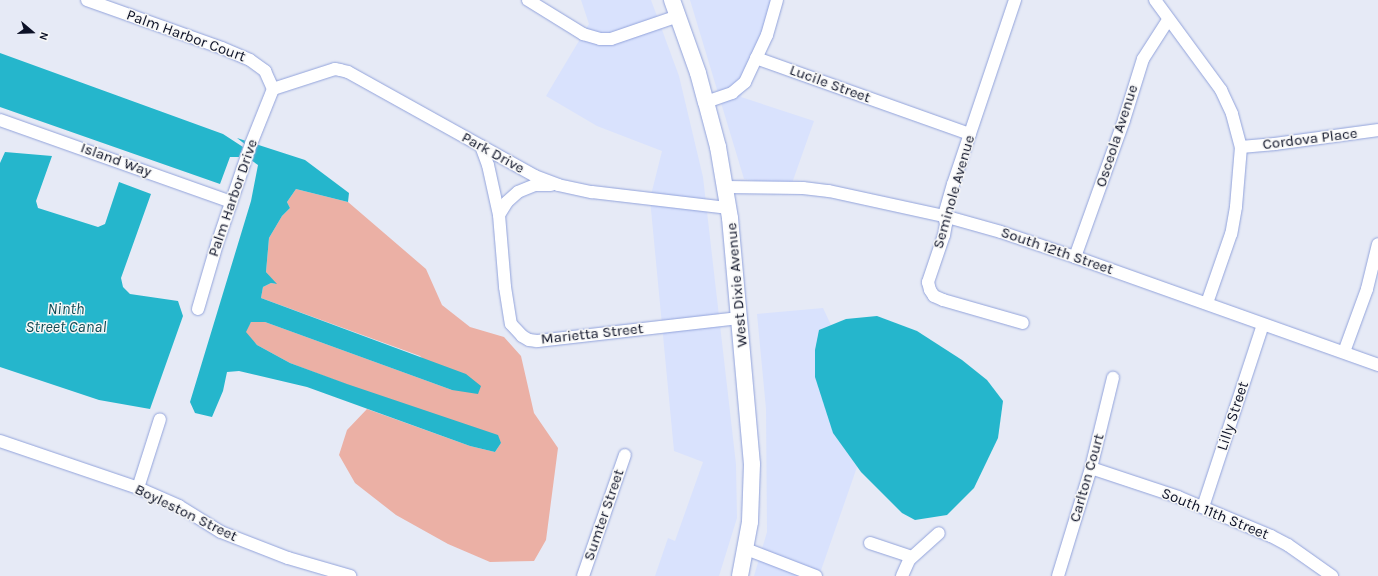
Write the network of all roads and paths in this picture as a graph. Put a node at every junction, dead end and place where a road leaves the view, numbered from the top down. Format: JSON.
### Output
{"nodes":[{"id":1,"x":87,"y":0,"type":"edge"},
{"id":2,"x":528,"y":0,"type":"edge"},
{"id":3,"x":672,"y":0,"type":"edge"},
{"id":4,"x":777,"y":0,"type":"edge"},
{"id":5,"x":1015,"y":0,"type":"edge"},
{"id":6,"x":1155,"y":0,"type":"edge"},
{"id":7,"x":678,"y":16,"type":"junction"},
{"id":8,"x":1168,"y":20,"type":"junction"},
{"id":9,"x":756,"y":58,"type":"junction"},
{"id":10,"x":272,"y":89,"type":"junction"},
{"id":11,"x":706,"y":102,"type":"junction"},
{"id":12,"x":0,"y":120,"type":"edge"},
{"id":13,"x":1378,"y":130,"type":"edge"},
{"id":14,"x":970,"y":134,"type":"junction"},
{"id":15,"x":481,"y":146,"type":"junction"},
{"id":16,"x":1241,"y":146,"type":"junction"},
{"id":17,"x":558,"y":185,"type":"junction"},
{"id":18,"x":726,"y":187,"type":"junction"},
{"id":19,"x":231,"y":202,"type":"junction"},
{"id":20,"x":729,"y":208,"type":"junction"},
{"id":21,"x":499,"y":214,"type":"junction"},
{"id":22,"x":944,"y":216,"type":"junction"},
{"id":23,"x":1378,"y":244,"type":"edge"},
{"id":24,"x":1075,"y":257,"type":"junction"},
{"id":25,"x":1207,"y":303,"type":"junction"},
{"id":26,"x":198,"y":309,"type":"dead end"},
{"id":27,"x":740,"y":318,"type":"junction"},
{"id":28,"x":1023,"y":323,"type":"dead end"},
{"id":29,"x":1263,"y":325,"type":"junction"},
{"id":30,"x":1344,"y":352,"type":"junction"},
{"id":31,"x":1378,"y":365,"type":"edge"},
{"id":32,"x":1113,"y":378,"type":"dead end"},
{"id":33,"x":160,"y":419,"type":"dead end"},
{"id":34,"x":0,"y":441,"type":"edge"},
{"id":35,"x":625,"y":455,"type":"dead end"},
{"id":36,"x":1091,"y":468,"type":"junction"},
{"id":37,"x":138,"y":488,"type":"junction"},
{"id":38,"x":1203,"y":507,"type":"junction"},
{"id":39,"x":939,"y":533,"type":"dead end"},
{"id":40,"x":870,"y":543,"type":"dead end"},
{"id":41,"x":746,"y":549,"type":"junction"},
{"id":42,"x":912,"y":557,"type":"junction"},
{"id":43,"x":350,"y":576,"type":"edge"},
{"id":44,"x":583,"y":576,"type":"edge"},
{"id":45,"x":740,"y":576,"type":"edge"},
{"id":46,"x":816,"y":576,"type":"edge"},
{"id":47,"x":902,"y":576,"type":"edge"},
{"id":48,"x":1058,"y":576,"type":"edge"},
{"id":49,"x":1332,"y":576,"type":"edge"}],
"edges":[{"from":1,"to":10,"type":"street","name":"Palm Harbor Court"},
{"from":2,"to":7,"type":"street"},
{"from":3,"to":7,"type":"main road","name":"West Dixie Avenue"},
{"from":4,"to":9,"type":"street"},
{"from":5,"to":14,"type":"street","name":"Seminole Avenue"},
{"from":6,"to":8,"type":"street"},
{"from":7,"to":11,"type":"main road","name":"West Dixie Avenue"},
{"from":8,"to":16,"type":"street"},
{"from":8,"to":24,"type":"street","name":"Osceola Avenue"},
{"from":9,"to":11,"type":"street"},
{"from":9,"to":14,"type":"street","name":"Lucile Street"},
{"from":10,"to":15,"type":"street","name":"Park Drive"},
{"from":10,"to":19,"type":"street","name":"Palm Harbor Drive"},
{"from":11,"to":18,"type":"main road","name":"West Dixie Avenue"},
{"from":12,"to":19,"type":"street","name":"Island Way"},
{"from":13,"to":16,"type":"street","name":"Cordova Place"},
{"from":14,"to":22,"type":"street","name":"Seminole Avenue"},
{"from":15,"to":17,"type":"street","name":"Park Drive"},
{"from":15,"to":21,"type":"street","name":"Marietta Street"},
{"from":16,"to":25,"type":"street"},
{"from":17,"to":20,"type":"street","name":"Park Drive"},
{"from":17,"to":21,"type":"street"},
{"from":18,"to":20,"type":"main road","name":"West Dixie Avenue"},
{"from":18,"to":22,"type":"street","name":"South 12th Street"},
{"from":19,"to":26,"type":"street","name":"Palm Harbor Drive"},
{"from":20,"to":27,"type":"main road","name":"West Dixie Avenue"},
{"from":21,"to":27,"type":"street","name":"Marietta Street"},
{"from":22,"to":24,"type":"street","name":"South 12th Street"},
{"from":22,"to":28,"type":"street","name":"Seminole Avenue"},
{"from":23,"to":30,"type":"street"},
{"from":24,"to":25,"type":"street","name":"South 12th Street"},
{"from":25,"to":29,"type":"street","name":"South 12th Street"},
{"from":27,"to":41,"type":"main road","name":"West Dixie Avenue"},
{"from":29,"to":30,"type":"street","name":"South 12th Street"},
{"from":29,"to":38,"type":"street","name":"Lilly Street"},
{"from":30,"to":31,"type":"street","name":"South 12th Street"},
{"from":32,"to":36,"type":"street","name":"Carlton Court"},
{"from":33,"to":37,"type":"street"},
{"from":34,"to":37,"type":"street","name":"Boyleston Street"},
{"from":35,"to":44,"type":"street","name":"Sumter Street"},
{"from":36,"to":38,"type":"street","name":"South 11th Street"},
{"from":36,"to":48,"type":"street","name":"Carlton Court"},
{"from":37,"to":43,"type":"street","name":"Boyleston Street"},
{"from":38,"to":49,"type":"street","name":"South 11th Street"},
{"from":39,"to":42,"type":"street"},
{"from":40,"to":42,"type":"street"},
{"from":41,"to":45,"type":"main road","name":"West Dixie Avenue"},
{"from":41,"to":46,"type":"street"},
{"from":42,"to":47,"type":"street"}]}
